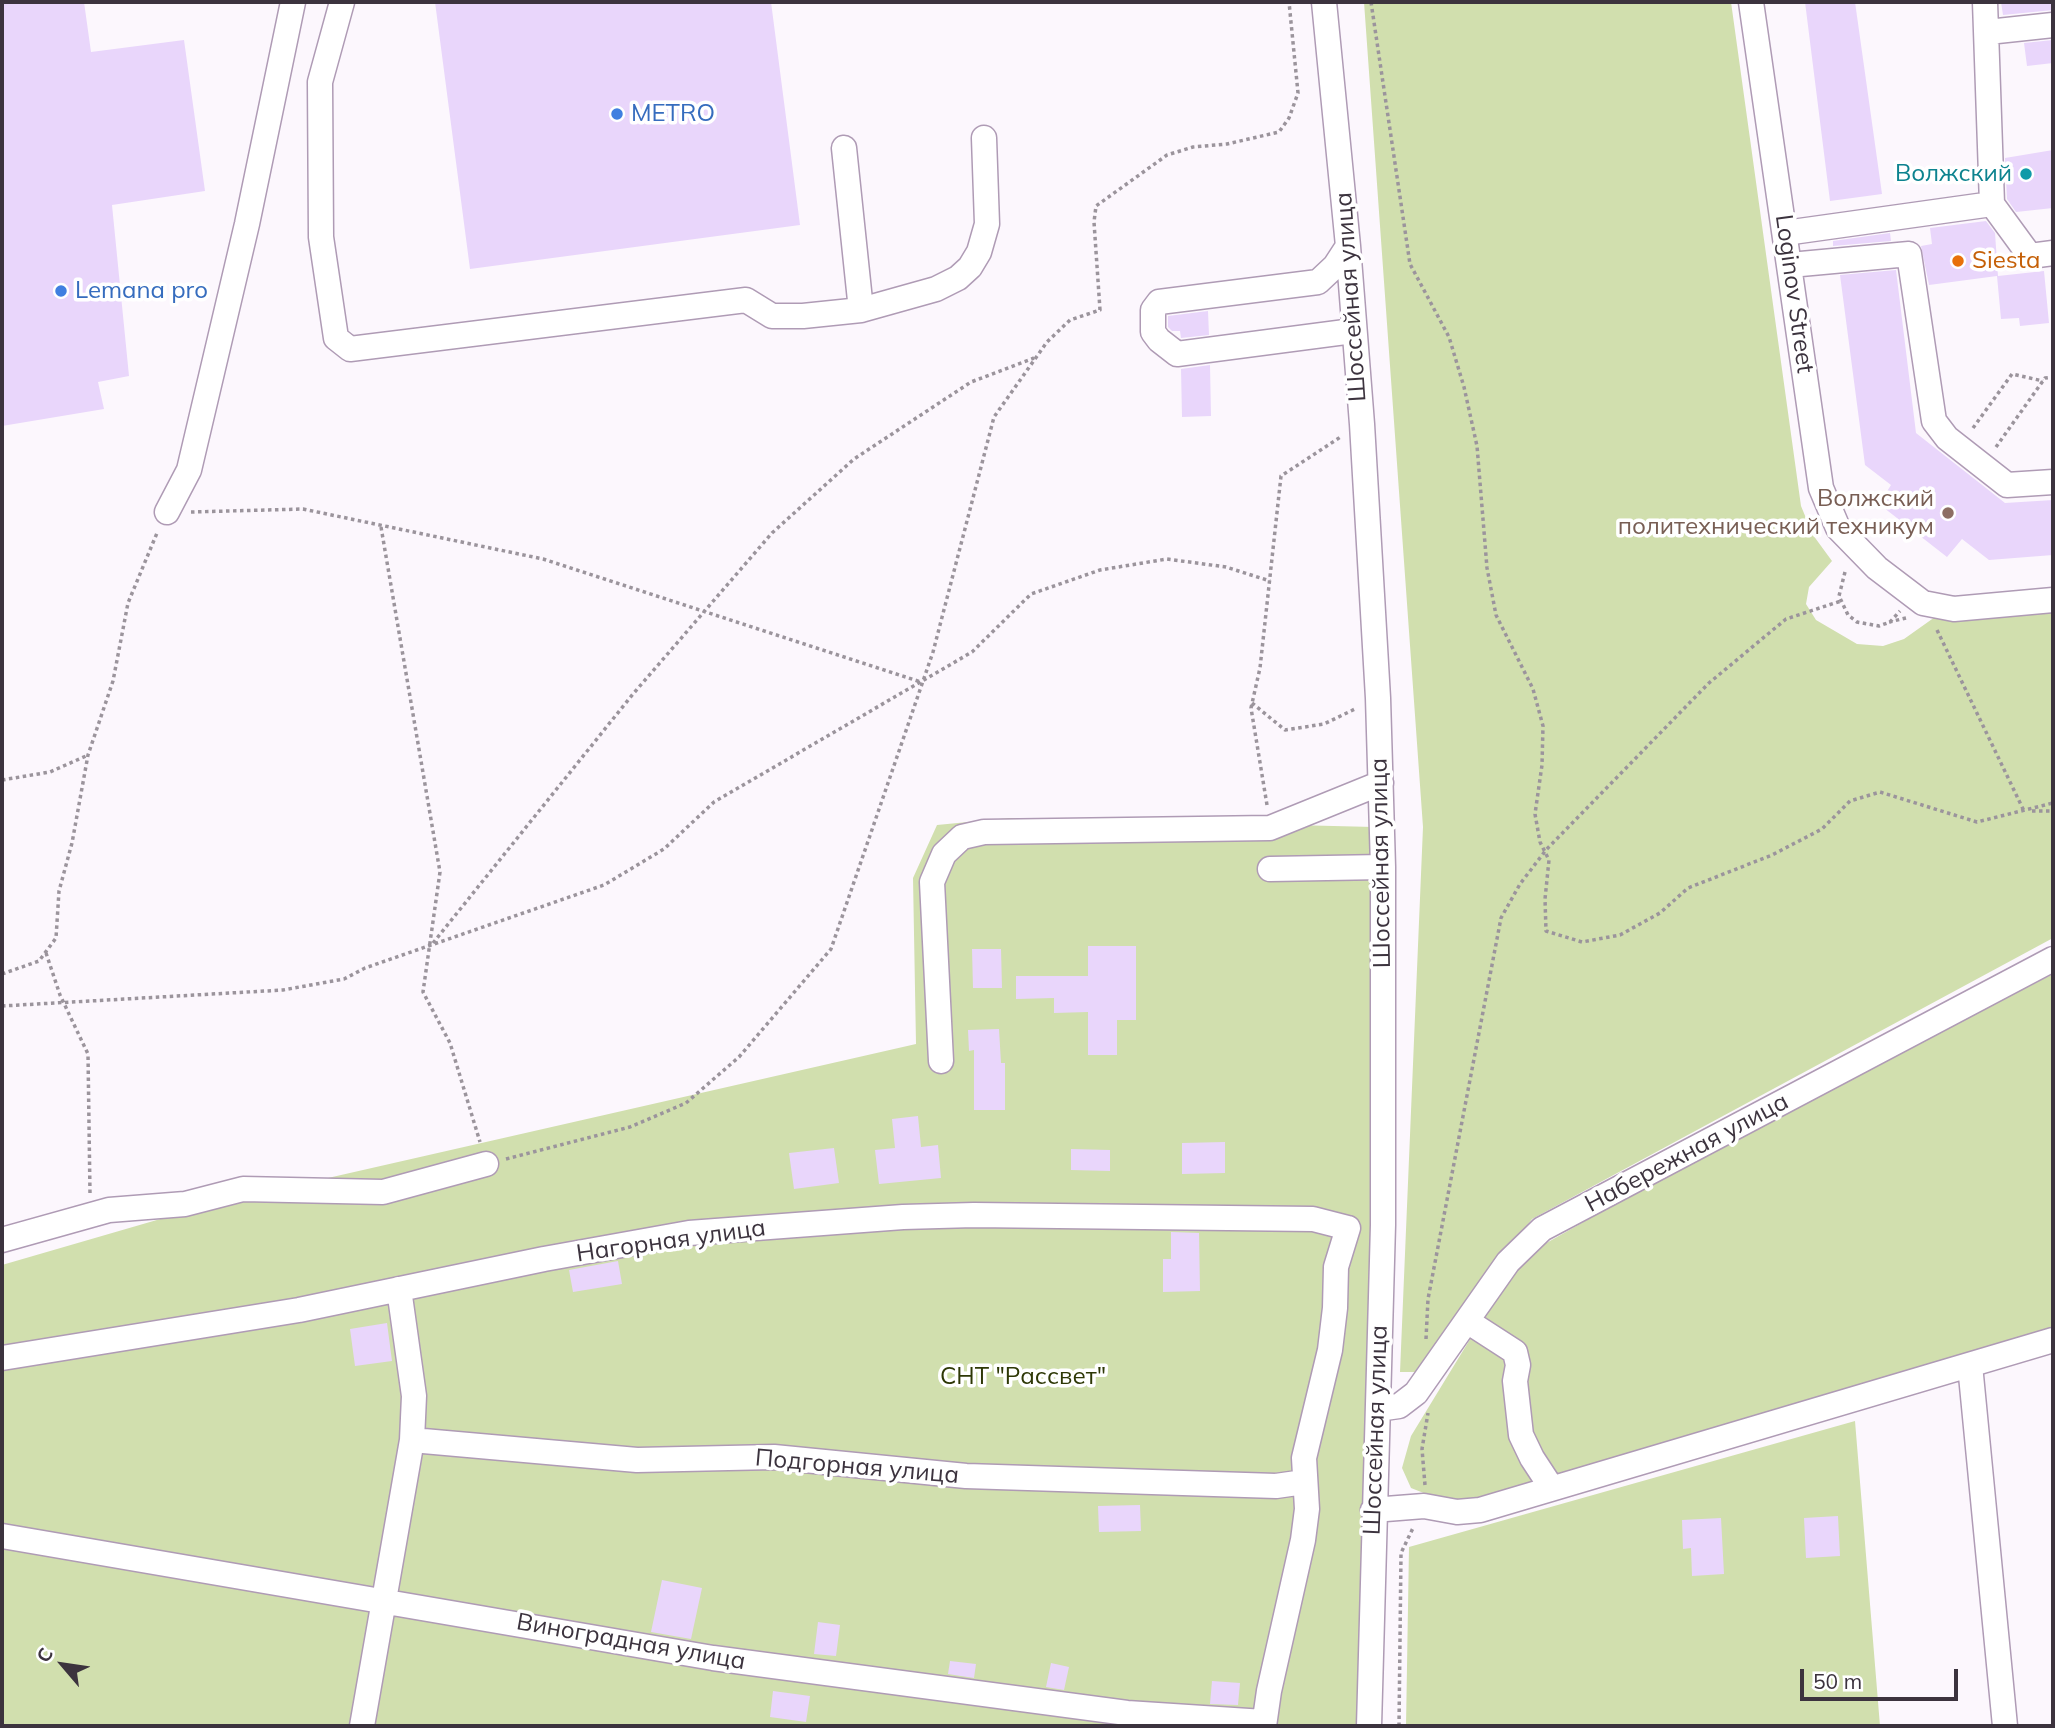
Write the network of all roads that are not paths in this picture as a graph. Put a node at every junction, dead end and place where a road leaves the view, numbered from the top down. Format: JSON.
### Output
{"nodes":[{"id":1,"x":293,"y":2,"type":"edge"},
{"id":2,"x":342,"y":2,"type":"edge"},
{"id":3,"x":1324,"y":2,"type":"edge"},
{"id":4,"x":1751,"y":2,"type":"edge"},
{"id":5,"x":1985,"y":2,"type":"edge"},
{"id":6,"x":2053,"y":25,"type":"edge"},
{"id":7,"x":1988,"y":33,"type":"junction"},
{"id":8,"x":984,"y":138,"type":"dead end"},
{"id":9,"x":844,"y":148,"type":"dead end"},
{"id":10,"x":1992,"y":204,"type":"junction"},
{"id":11,"x":1785,"y":233,"type":"junction"},
{"id":12,"x":1348,"y":246,"type":"junction"},
{"id":13,"x":2053,"y":253,"type":"edge"},
{"id":14,"x":1790,"y":265,"type":"junction"},
{"id":15,"x":861,"y":310,"type":"junction"},
{"id":16,"x":1353,"y":331,"type":"junction"},
{"id":17,"x":2053,"y":482,"type":"edge"},
{"id":18,"x":167,"y":512,"type":"road end"},
{"id":19,"x":2053,"y":600,"type":"edge"},
{"id":20,"x":1381,"y":783,"type":"junction"},
{"id":21,"x":1383,"y":867,"type":"junction"},
{"id":22,"x":1270,"y":869,"type":"dead end"},
{"id":23,"x":2053,"y":959,"type":"edge"},
{"id":24,"x":941,"y":1062,"type":"dead end"},
{"id":25,"x":486,"y":1164,"type":"road end"},
{"id":26,"x":1383,"y":1225,"type":"junction"},
{"id":27,"x":1348,"y":1228,"type":"junction"},
{"id":28,"x":2,"y":1240,"type":"edge"},
{"id":29,"x":400,"y":1289,"type":"junction"},
{"id":30,"x":1467,"y":1321,"type":"junction"},
{"id":31,"x":2053,"y":1340,"type":"edge"},
{"id":32,"x":2,"y":1358,"type":"edge"},
{"id":33,"x":1970,"y":1365,"type":"junction"},
{"id":34,"x":1378,"y":1409,"type":"junction"},
{"id":35,"x":412,"y":1440,"type":"junction"},
{"id":36,"x":1304,"y":1482,"type":"junction"},
{"id":37,"x":1551,"y":1487,"type":"junction"},
{"id":38,"x":1373,"y":1510,"type":"junction"},
{"id":39,"x":2,"y":1536,"type":"edge"},
{"id":40,"x":386,"y":1600,"type":"junction"},
{"id":41,"x":1264,"y":1724,"type":"edge"},
{"id":42,"x":362,"y":1726,"type":"edge"},
{"id":43,"x":1368,"y":1726,"type":"edge"},
{"id":44,"x":2005,"y":1726,"type":"edge"}],
"edges":[{"from":1,"to":18,"type":"street"},
{"from":2,"to":15,"type":"street"},
{"from":3,"to":12,"type":"street","name":"Шоссейная улица"},
{"from":4,"to":11,"type":"street","name":"Loginov Street"},
{"from":5,"to":7,"type":"street"},
{"from":6,"to":7,"type":"street"},
{"from":7,"to":10,"type":"street"},
{"from":8,"to":15,"type":"street"},
{"from":9,"to":15,"type":"street"},
{"from":10,"to":11,"type":"street"},
{"from":10,"to":13,"type":"street"},
{"from":11,"to":14,"type":"street","name":"Loginov Street"},
{"from":12,"to":16,"type":"street","name":"Шоссейная улица"},
{"from":12,"to":16,"type":"street"},
{"from":14,"to":17,"type":"street"},
{"from":14,"to":19,"type":"street","name":"Loginov Street"},
{"from":16,"to":20,"type":"street","name":"Шоссейная улица"},
{"from":20,"to":21,"type":"street","name":"Шоссейная улица"},
{"from":20,"to":24,"type":"street"},
{"from":21,"to":22,"type":"street"},
{"from":21,"to":26,"type":"street","name":"Шоссейная улица"},
{"from":23,"to":30,"type":"street","name":"Набережная улица"},
{"from":25,"to":28,"type":"street"},
{"from":26,"to":27,"type":"street","name":"Нагорная улица"},
{"from":26,"to":34,"type":"street","name":"Шоссейная улица"},
{"from":27,"to":29,"type":"street","name":"Нагорная улица"},
{"from":27,"to":36,"type":"street"},
{"from":29,"to":32,"type":"street","name":"Нагорная улица"},
{"from":29,"to":35,"type":"street"},
{"from":30,"to":34,"type":"street","name":"Набережная улица"},
{"from":30,"to":37,"type":"street"},
{"from":31,"to":33,"type":"street"},
{"from":33,"to":37,"type":"street"},
{"from":33,"to":44,"type":"street"},
{"from":34,"to":38,"type":"street","name":"Шоссейная улица"},
{"from":35,"to":36,"type":"street","name":"Подгорная улица"},
{"from":35,"to":40,"type":"street"},
{"from":36,"to":41,"type":"street"},
{"from":37,"to":38,"type":"street"},
{"from":38,"to":43,"type":"street","name":"Шоссейная улица"},
{"from":39,"to":40,"type":"street","name":"Виноградная улица"},
{"from":40,"to":41,"type":"street","name":"Виноградная улица"},
{"from":40,"to":42,"type":"street"}]}
